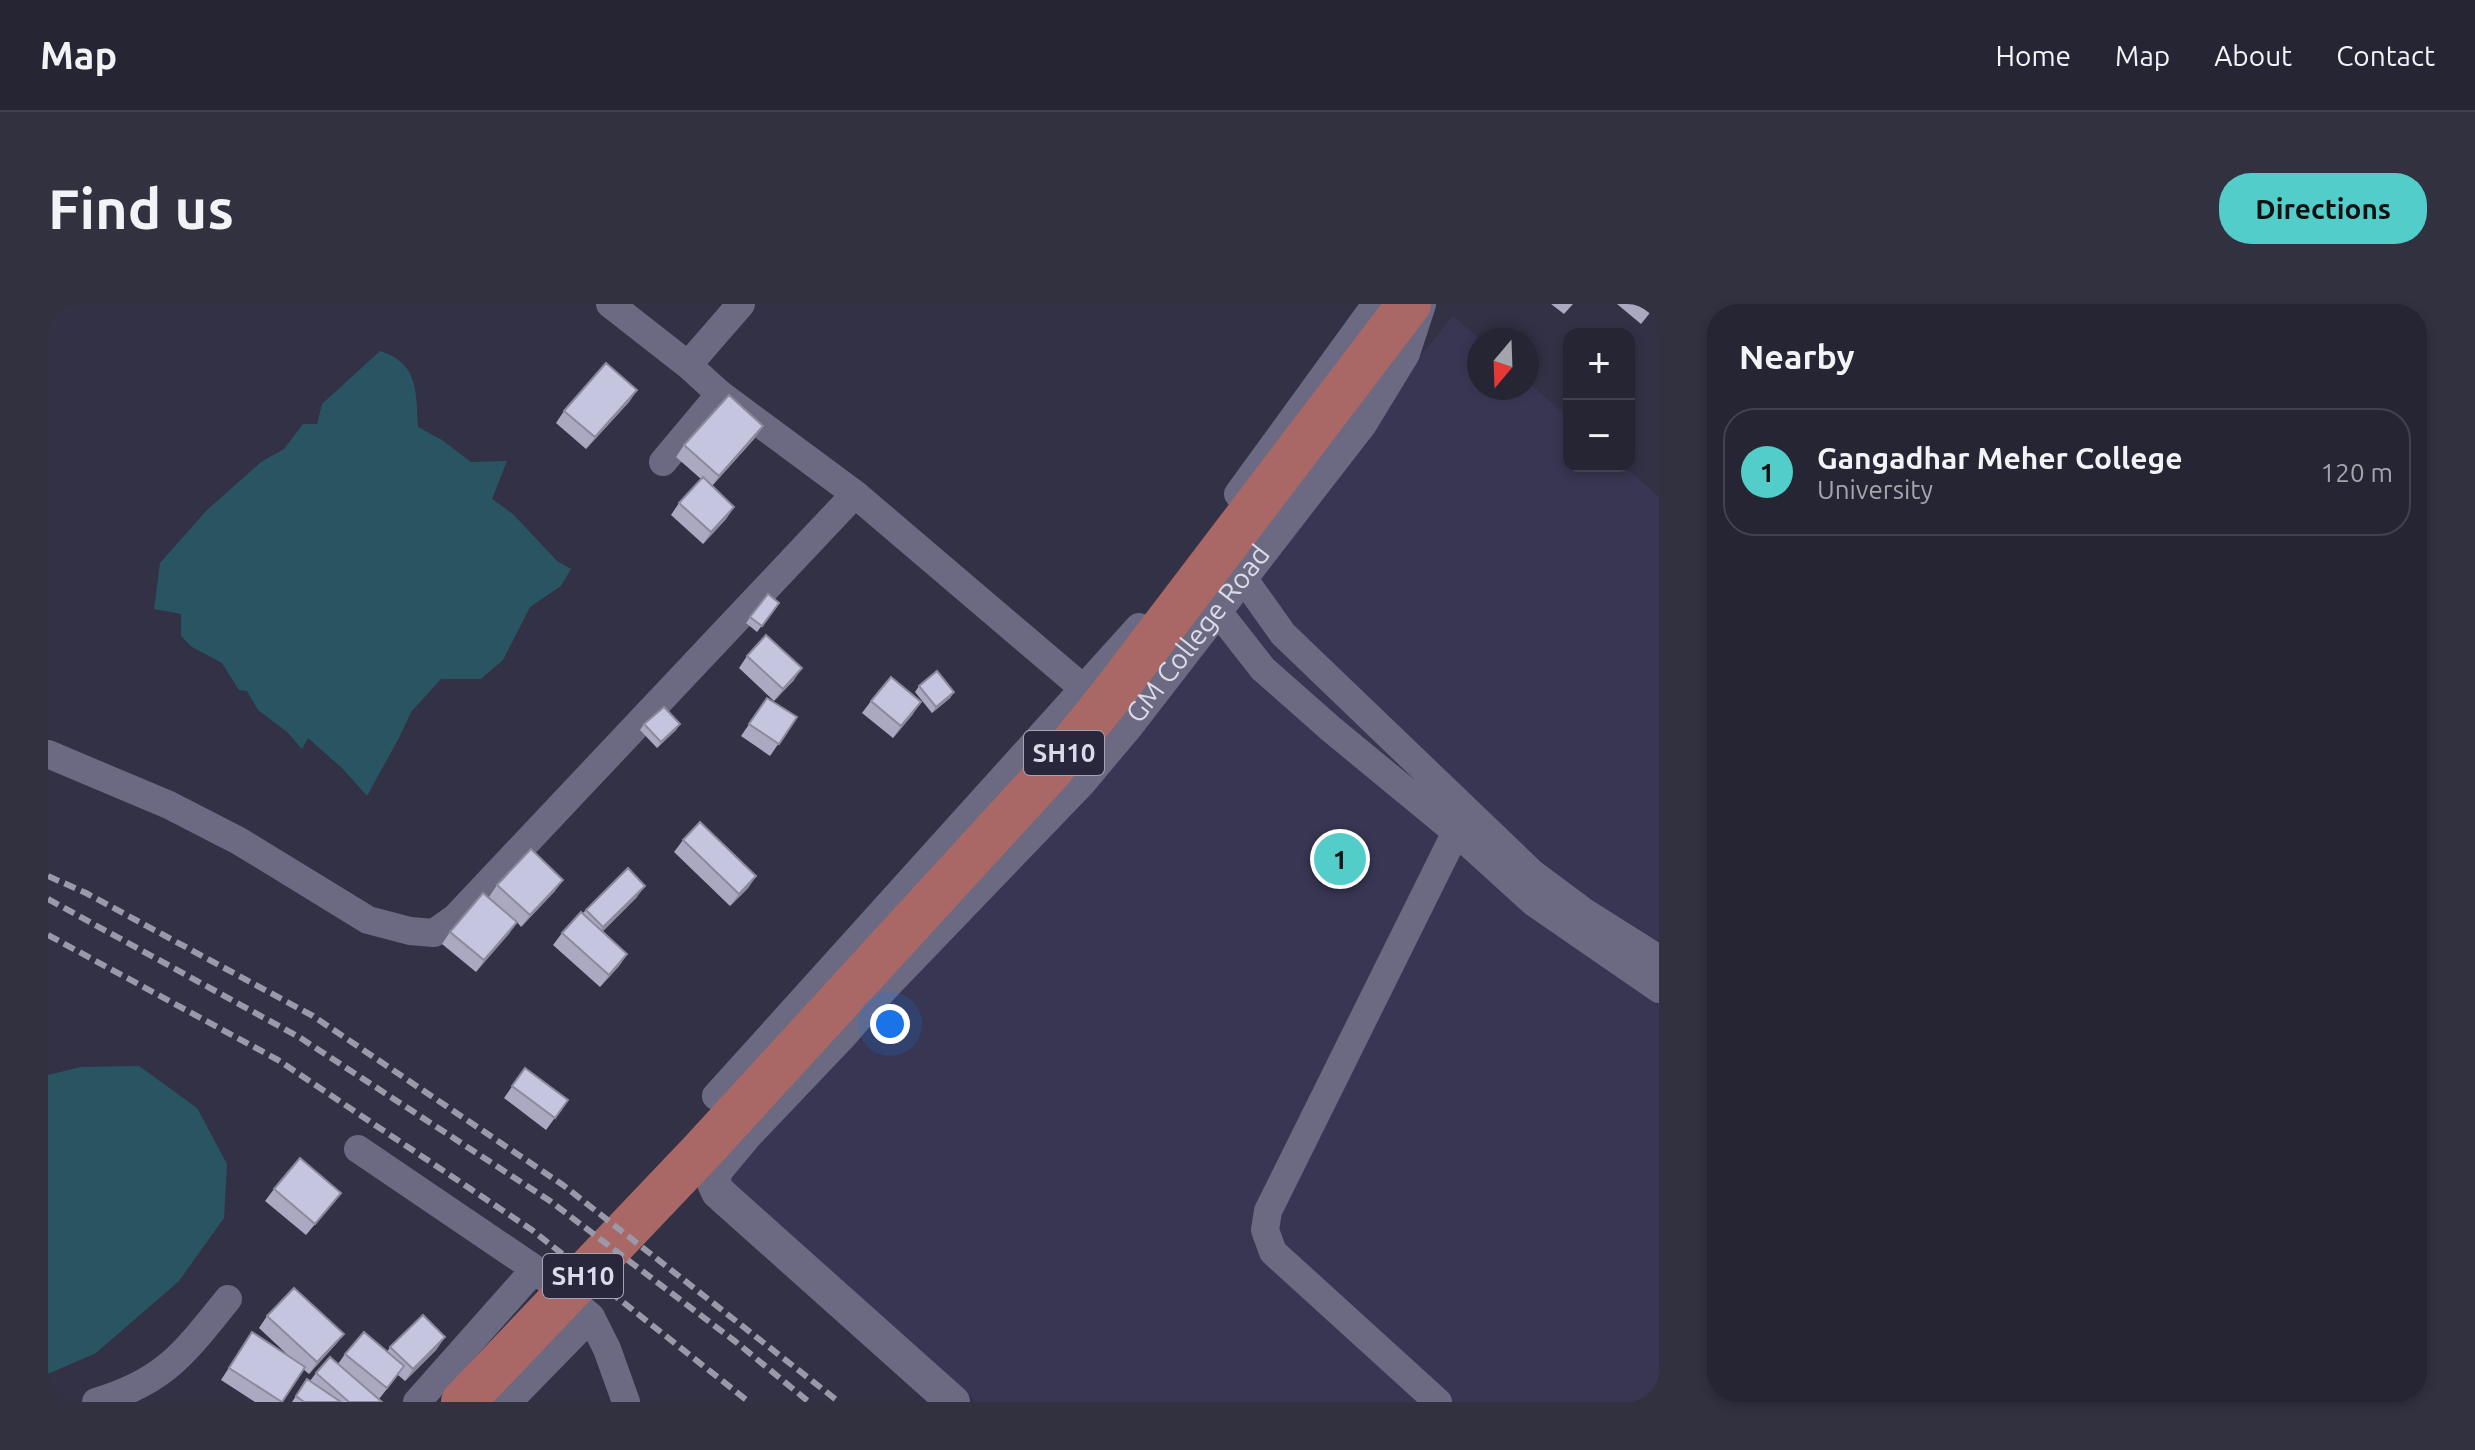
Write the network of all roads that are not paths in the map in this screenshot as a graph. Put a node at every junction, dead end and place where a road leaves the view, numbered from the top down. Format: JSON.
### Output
{"nodes":[{"id":1,"x":610,"y":304,"type":"edge"},
{"id":2,"x":741,"y":304,"type":"edge"},
{"id":3,"x":1391,"y":310,"type":"edge"},
{"id":4,"x":688,"y":365,"type":"junction"},
{"id":5,"x":720,"y":394,"type":"junction"},
{"id":6,"x":663,"y":462,"type":"dead end"},
{"id":7,"x":855,"y":494,"type":"junction"},
{"id":8,"x":1241,"y":575,"type":"junction"},
{"id":9,"x":1216,"y":609,"type":"junction"},
{"id":10,"x":1084,"y":689,"type":"junction"},
{"id":11,"x":48,"y":754,"type":"edge"},
{"id":12,"x":1456,"y":832,"type":"junction"},
{"id":13,"x":1659,"y":959,"type":"edge"},
{"id":14,"x":1659,"y":989,"type":"edge"},
{"id":15,"x":716,"y":1096,"type":"dead end"},
{"id":16,"x":358,"y":1149,"type":"dead end"},
{"id":17,"x":535,"y":1269,"type":"junction"},
{"id":18,"x":228,"y":1299,"type":"dead end"},
{"id":19,"x":591,"y":1317,"type":"junction"},
{"id":20,"x":96,"y":1402,"type":"edge"},
{"id":21,"x":417,"y":1402,"type":"edge"},
{"id":22,"x":463,"y":1402,"type":"edge"},
{"id":23,"x":508,"y":1402,"type":"edge"},
{"id":24,"x":626,"y":1402,"type":"edge"},
{"id":25,"x":953,"y":1402,"type":"edge"},
{"id":26,"x":1438,"y":1402,"type":"edge"}],
"edges":[{"from":1,"to":4,"type":"street"},
{"from":2,"to":4,"type":"street"},
{"from":3,"to":8,"type":"street","name":"GM College Road"},
{"from":3,"to":10,"type":"street"},
{"from":3,"to":22,"type":"main road","number":"SH10"},
{"from":4,"to":5,"type":"street"},
{"from":5,"to":6,"type":"street"},
{"from":5,"to":7,"type":"street"},
{"from":7,"to":10,"type":"street"},
{"from":7,"to":11,"type":"street"},
{"from":8,"to":9,"type":"street","name":"GM College Road"},
{"from":8,"to":13,"type":"street"},
{"from":9,"to":12,"type":"street"},
{"from":9,"to":25,"type":"street","name":"GM College Road"},
{"from":10,"to":15,"type":"street"},
{"from":12,"to":14,"type":"street"},
{"from":12,"to":26,"type":"street"},
{"from":16,"to":17,"type":"street"},
{"from":17,"to":19,"type":"street"},
{"from":17,"to":21,"type":"street"},
{"from":18,"to":20,"type":"street"},
{"from":19,"to":23,"type":"street"},
{"from":19,"to":24,"type":"street"}]}
